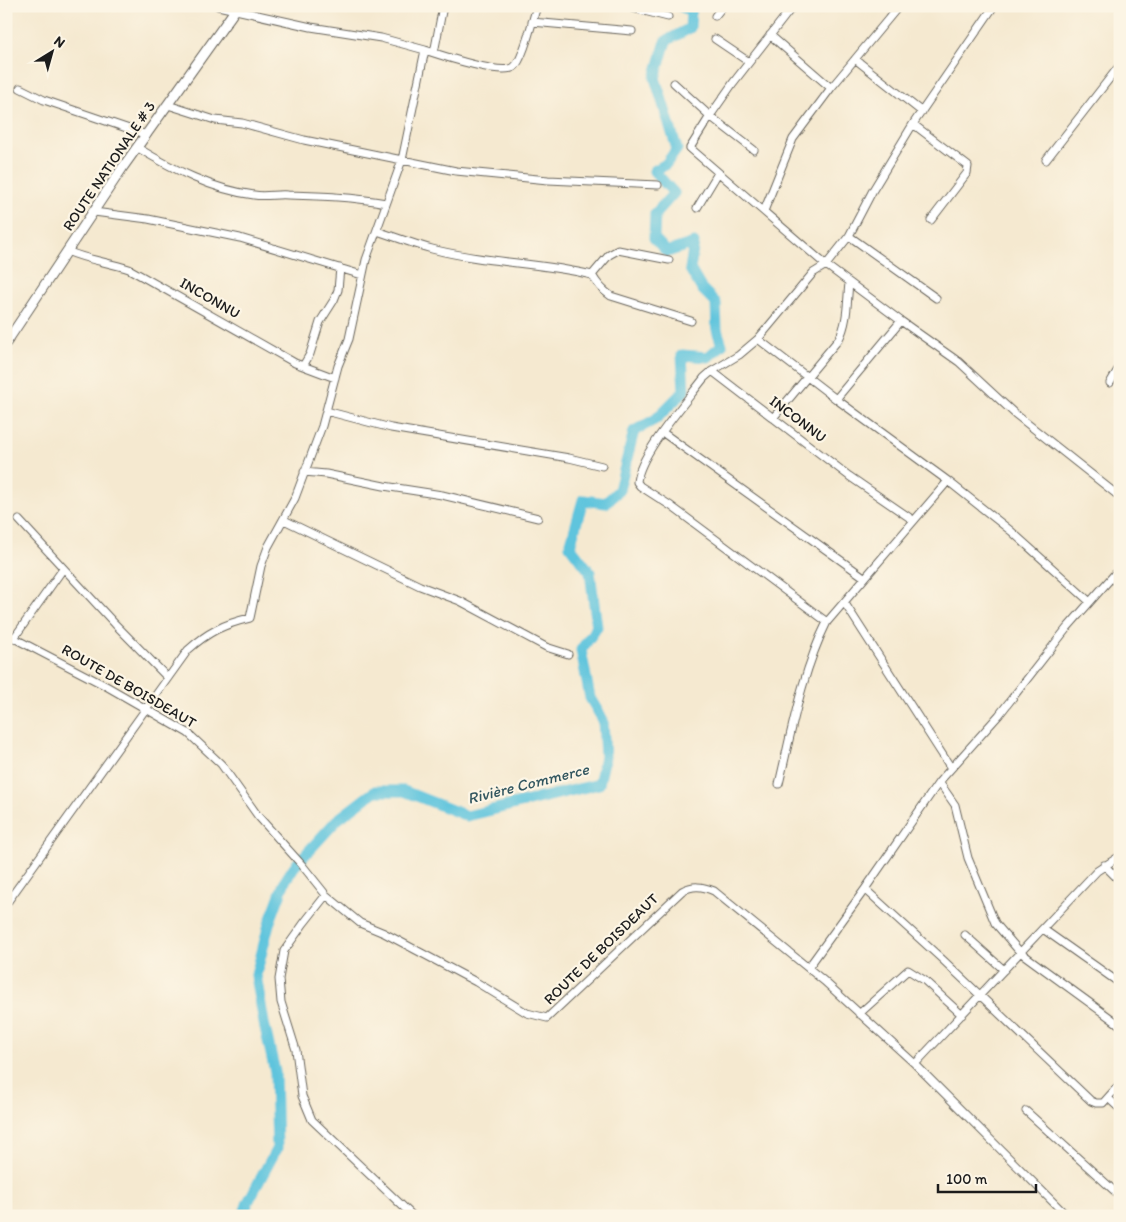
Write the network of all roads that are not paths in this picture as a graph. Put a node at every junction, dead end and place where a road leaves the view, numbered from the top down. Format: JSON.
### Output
{"nodes":[{"id":1,"x":218,"y":6,"type":"edge"},
{"id":2,"x":443,"y":6,"type":"edge"},
{"id":3,"x":537,"y":6,"type":"edge"},
{"id":4,"x":624,"y":6,"type":"edge"},
{"id":5,"x":723,"y":6,"type":"edge"},
{"id":6,"x":792,"y":6,"type":"edge"},
{"id":7,"x":899,"y":6,"type":"edge"},
{"id":8,"x":994,"y":6,"type":"edge"},
{"id":9,"x":237,"y":8,"type":"edge"},
{"id":10,"x":715,"y":16,"type":"dead end"},
{"id":11,"x":668,"y":17,"type":"dead end"},
{"id":12,"x":532,"y":22,"type":"junction"},
{"id":13,"x":632,"y":31,"type":"dead end"},
{"id":14,"x":770,"y":35,"type":"junction"},
{"id":15,"x":715,"y":39,"type":"dead end"},
{"id":16,"x":425,"y":50,"type":"junction"},
{"id":17,"x":434,"y":53,"type":"junction"},
{"id":18,"x":854,"y":59,"type":"junction"},
{"id":19,"x":749,"y":62,"type":"junction"},
{"id":20,"x":1120,"y":65,"type":"edge"},
{"id":21,"x":674,"y":83,"type":"dead end"},
{"id":22,"x":20,"y":88,"type":"dead end"},
{"id":23,"x":831,"y":88,"type":"junction"},
{"id":24,"x":168,"y":105,"type":"junction"},
{"id":25,"x":922,"y":112,"type":"junction"},
{"id":26,"x":710,"y":116,"type":"junction"},
{"id":27,"x":913,"y":124,"type":"junction"},
{"id":28,"x":148,"y":135,"type":"junction"},
{"id":29,"x":138,"y":148,"type":"junction"},
{"id":30,"x":754,"y":150,"type":"dead end"},
{"id":31,"x":402,"y":160,"type":"junction"},
{"id":32,"x":1046,"y":160,"type":"dead end"},
{"id":33,"x":718,"y":174,"type":"junction"},
{"id":34,"x":658,"y":184,"type":"dead end"},
{"id":35,"x":386,"y":204,"type":"junction"},
{"id":36,"x":696,"y":208,"type":"dead end"},
{"id":37,"x":764,"y":211,"type":"junction"},
{"id":38,"x":94,"y":212,"type":"junction"},
{"id":39,"x":931,"y":220,"type":"dead end"},
{"id":40,"x":377,"y":231,"type":"junction"},
{"id":41,"x":849,"y":236,"type":"junction"},
{"id":42,"x":68,"y":251,"type":"junction"},
{"id":43,"x":669,"y":260,"type":"dead end"},
{"id":44,"x":826,"y":265,"type":"junction"},
{"id":45,"x":340,"y":268,"type":"junction"},
{"id":46,"x":362,"y":275,"type":"junction"},
{"id":47,"x":592,"y":275,"type":"junction"},
{"id":48,"x":849,"y":283,"type":"junction"},
{"id":49,"x":936,"y":298,"type":"dead end"},
{"id":50,"x":692,"y":321,"type":"dead end"},
{"id":51,"x":901,"y":321,"type":"junction"},
{"id":52,"x":758,"y":339,"type":"junction"},
{"id":53,"x":6,"y":343,"type":"edge"},
{"id":54,"x":303,"y":366,"type":"junction"},
{"id":55,"x":1120,"y":366,"type":"edge"},
{"id":56,"x":712,"y":371,"type":"junction"},
{"id":57,"x":335,"y":378,"type":"junction"},
{"id":58,"x":808,"y":378,"type":"junction"},
{"id":59,"x":1110,"y":383,"type":"dead end"},
{"id":60,"x":836,"y":399,"type":"junction"},
{"id":61,"x":326,"y":412,"type":"junction"},
{"id":62,"x":773,"y":418,"type":"junction"},
{"id":63,"x":662,"y":432,"type":"junction"},
{"id":64,"x":602,"y":466,"type":"dead end"},
{"id":65,"x":304,"y":472,"type":"junction"},
{"id":66,"x":948,"y":481,"type":"junction"},
{"id":67,"x":1120,"y":497,"type":"edge"},
{"id":68,"x":538,"y":518,"type":"dead end"},
{"id":69,"x":19,"y":520,"type":"dead end"},
{"id":70,"x":284,"y":520,"type":"junction"},
{"id":71,"x":913,"y":520,"type":"junction"},
{"id":72,"x":1120,"y":568,"type":"edge"},
{"id":73,"x":64,"y":569,"type":"junction"},
{"id":74,"x":864,"y":578,"type":"junction"},
{"id":75,"x":844,"y":602,"type":"junction"},
{"id":76,"x":1090,"y":602,"type":"junction"},
{"id":77,"x":827,"y":622,"type":"junction"},
{"id":78,"x":6,"y":634,"type":"edge"},
{"id":79,"x":14,"y":638,"type":"junction"},
{"id":80,"x":568,"y":654,"type":"dead end"},
{"id":81,"x":168,"y":678,"type":"junction"},
{"id":82,"x":145,"y":708,"type":"junction"},
{"id":83,"x":950,"y":768,"type":"junction"},
{"id":84,"x":939,"y":782,"type":"junction"},
{"id":85,"x":779,"y":784,"type":"dead end"},
{"id":86,"x":1120,"y":856,"type":"edge"},
{"id":87,"x":1104,"y":865,"type":"junction"},
{"id":88,"x":1120,"y":881,"type":"edge"},
{"id":89,"x":865,"y":889,"type":"junction"},
{"id":90,"x":326,"y":896,"type":"junction"},
{"id":91,"x":6,"y":904,"type":"edge"},
{"id":92,"x":1043,"y":929,"type":"junction"},
{"id":93,"x":965,"y":935,"type":"dead end"},
{"id":94,"x":1020,"y":952,"type":"junction"},
{"id":95,"x":808,"y":968,"type":"junction"},
{"id":96,"x":1004,"y":970,"type":"junction"},
{"id":97,"x":1120,"y":980,"type":"edge"},
{"id":98,"x":980,"y":995,"type":"junction"},
{"id":99,"x":859,"y":1014,"type":"junction"},
{"id":100,"x":962,"y":1014,"type":"junction"},
{"id":101,"x":1120,"y":1025,"type":"edge"},
{"id":102,"x":915,"y":1064,"type":"junction"},
{"id":103,"x":1120,"y":1084,"type":"edge"},
{"id":104,"x":1108,"y":1098,"type":"junction"},
{"id":105,"x":1120,"y":1109,"type":"edge"},
{"id":106,"x":1026,"y":1111,"type":"dead end"},
{"id":107,"x":1120,"y":1196,"type":"edge"},
{"id":108,"x":1120,"y":1211,"type":"edge"},
{"id":109,"x":413,"y":1216,"type":"edge"},
{"id":110,"x":1066,"y":1216,"type":"edge"},
{"id":111,"x":1116,"y":1216,"type":"edge"}],
"edges":[{"from":1,"to":9,"type":"street"},
{"from":2,"to":17,"type":"street"},
{"from":3,"to":12,"type":"street"},
{"from":4,"to":11,"type":"street"},
{"from":5,"to":10,"type":"street"},
{"from":6,"to":14,"type":"street"},
{"from":7,"to":18,"type":"street"},
{"from":8,"to":25,"type":"street"},
{"from":9,"to":16,"type":"street"},
{"from":9,"to":24,"type":"main road","name":"ROUTE NATIONALE # 3"},
{"from":12,"to":13,"type":"street"},
{"from":12,"to":17,"type":"street"},
{"from":14,"to":19,"type":"street"},
{"from":14,"to":23,"type":"street"},
{"from":15,"to":19,"type":"street"},
{"from":16,"to":17,"type":"street"},
{"from":16,"to":31,"type":"street"},
{"from":18,"to":23,"type":"street"},
{"from":18,"to":25,"type":"street"},
{"from":19,"to":26,"type":"street"},
{"from":20,"to":32,"type":"street"},
{"from":21,"to":26,"type":"street"},
{"from":22,"to":28,"type":"street"},
{"from":23,"to":37,"type":"street"},
{"from":24,"to":28,"type":"main road","name":"ROUTE NATIONALE # 3"},
{"from":24,"to":31,"type":"street"},
{"from":25,"to":27,"type":"street"},
{"from":26,"to":30,"type":"street"},
{"from":26,"to":33,"type":"street"},
{"from":27,"to":39,"type":"street"},
{"from":27,"to":41,"type":"street"},
{"from":28,"to":29,"type":"main road","name":"ROUTE NATIONALE # 3"},
{"from":29,"to":35,"type":"street"},
{"from":29,"to":38,"type":"main road","name":"ROUTE NATIONALE # 3"},
{"from":31,"to":34,"type":"street"},
{"from":31,"to":35,"type":"street"},
{"from":33,"to":36,"type":"street"},
{"from":33,"to":37,"type":"street"},
{"from":35,"to":40,"type":"street"},
{"from":37,"to":44,"type":"street"},
{"from":38,"to":42,"type":"main road","name":"ROUTE NATIONALE # 3"},
{"from":38,"to":45,"type":"street"},
{"from":40,"to":46,"type":"street"},
{"from":40,"to":47,"type":"street"},
{"from":41,"to":44,"type":"street"},
{"from":41,"to":49,"type":"street"},
{"from":42,"to":53,"type":"main road","name":"ROUTE NATIONALE # 3"},
{"from":42,"to":54,"type":"street","name":"INCONNU"},
{"from":43,"to":47,"type":"street"},
{"from":44,"to":48,"type":"street"},
{"from":44,"to":52,"type":"street"},
{"from":45,"to":46,"type":"street"},
{"from":45,"to":54,"type":"street"},
{"from":46,"to":57,"type":"street"},
{"from":47,"to":50,"type":"street"},
{"from":48,"to":51,"type":"street"},
{"from":48,"to":58,"type":"street"},
{"from":51,"to":60,"type":"street"},
{"from":51,"to":67,"type":"street"},
{"from":52,"to":56,"type":"street"},
{"from":52,"to":58,"type":"street"},
{"from":54,"to":57,"type":"street","name":"INCONNU"},
{"from":55,"to":59,"type":"street"},
{"from":56,"to":62,"type":"street","name":"INCONNU"},
{"from":56,"to":63,"type":"street"},
{"from":57,"to":61,"type":"street"},
{"from":58,"to":60,"type":"street"},
{"from":58,"to":62,"type":"street"},
{"from":60,"to":66,"type":"street"},
{"from":61,"to":64,"type":"street"},
{"from":61,"to":65,"type":"street"},
{"from":62,"to":71,"type":"street","name":"INCONNU"},
{"from":63,"to":74,"type":"street"},
{"from":63,"to":77,"type":"street"},
{"from":65,"to":68,"type":"street"},
{"from":65,"to":70,"type":"street"},
{"from":66,"to":71,"type":"street"},
{"from":66,"to":76,"type":"street"},
{"from":69,"to":73,"type":"street"},
{"from":70,"to":80,"type":"street"},
{"from":70,"to":81,"type":"street"},
{"from":71,"to":74,"type":"street"},
{"from":72,"to":76,"type":"street"},
{"from":73,"to":79,"type":"street"},
{"from":73,"to":81,"type":"street"},
{"from":74,"to":75,"type":"street"},
{"from":75,"to":77,"type":"street"},
{"from":75,"to":83,"type":"street"},
{"from":76,"to":83,"type":"street"},
{"from":77,"to":85,"type":"street"},
{"from":78,"to":79,"type":"street","name":"ROUTE DE BOISDEAUT"},
{"from":79,"to":82,"type":"street","name":"ROUTE DE BOISDEAUT"},
{"from":81,"to":82,"type":"street"},
{"from":82,"to":90,"type":"street","name":"ROUTE DE BOISDEAUT"},
{"from":82,"to":91,"type":"street"},
{"from":83,"to":84,"type":"street"},
{"from":84,"to":89,"type":"street"},
{"from":84,"to":94,"type":"street"},
{"from":86,"to":87,"type":"street"},
{"from":87,"to":88,"type":"street"},
{"from":87,"to":92,"type":"street"},
{"from":89,"to":95,"type":"street"},
{"from":89,"to":98,"type":"street"},
{"from":90,"to":95,"type":"street","name":"ROUTE DE BOISDEAUT"},
{"from":90,"to":109,"type":"street"},
{"from":92,"to":94,"type":"street"},
{"from":92,"to":97,"type":"street"},
{"from":93,"to":96,"type":"street"},
{"from":94,"to":96,"type":"street"},
{"from":94,"to":101,"type":"street"},
{"from":95,"to":99,"type":"street","name":"ROUTE DE BOISDEAUT"},
{"from":96,"to":98,"type":"street"},
{"from":98,"to":100,"type":"street"},
{"from":98,"to":104,"type":"street"},
{"from":99,"to":100,"type":"street"},
{"from":99,"to":102,"type":"street","name":"ROUTE DE BOISDEAUT"},
{"from":100,"to":102,"type":"street"},
{"from":102,"to":110,"type":"street","name":"ROUTE DE BOISDEAUT"},
{"from":103,"to":104,"type":"street"},
{"from":104,"to":105,"type":"street"},
{"from":106,"to":107,"type":"street"},
{"from":108,"to":111,"type":"street"}]}
